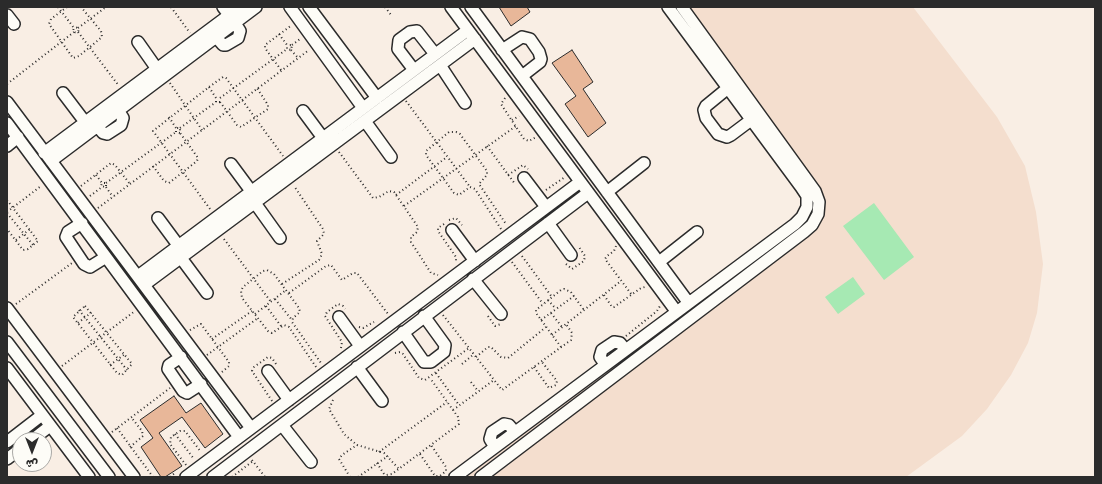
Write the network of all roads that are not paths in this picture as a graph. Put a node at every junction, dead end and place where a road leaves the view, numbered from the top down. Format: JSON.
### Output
{"nodes":[{"id":1,"x":240,"y":7,"type":"edge"},
{"id":2,"x":256,"y":7,"type":"edge"},
{"id":3,"x":290,"y":7,"type":"edge"},
{"id":4,"x":310,"y":7,"type":"edge"},
{"id":5,"x":451,"y":7,"type":"edge"},
{"id":6,"x":471,"y":7,"type":"edge"},
{"id":7,"x":668,"y":7,"type":"edge"},
{"id":8,"x":682,"y":7,"type":"edge"},
{"id":9,"x":229,"y":15,"type":"edge"},
{"id":10,"x":691,"y":29,"type":"junction"},
{"id":11,"x":471,"y":34,"type":"junction"},
{"id":12,"x":138,"y":42,"type":"dead end"},
{"id":13,"x":502,"y":50,"type":"junction"},
{"id":14,"x":435,"y":54,"type":"junction"},
{"id":15,"x":440,"y":65,"type":"junction"},
{"id":16,"x":414,"y":70,"type":"junction"},
{"id":17,"x":161,"y":72,"type":"junction"},
{"id":18,"x":522,"y":76,"type":"junction"},
{"id":19,"x":728,"y":88,"type":"junction"},
{"id":20,"x":63,"y":92,"type":"dead end"},
{"id":21,"x":377,"y":98,"type":"junction"},
{"id":22,"x":7,"y":102,"type":"edge"},
{"id":23,"x":465,"y":103,"type":"dead end"},
{"id":24,"x":363,"y":108,"type":"junction"},
{"id":25,"x":303,"y":111,"type":"dead end"},
{"id":26,"x":751,"y":120,"type":"junction"},
{"id":27,"x":365,"y":121,"type":"junction"},
{"id":28,"x":85,"y":122,"type":"junction"},
{"id":29,"x":7,"y":123,"type":"edge"},
{"id":30,"x":18,"y":137,"type":"junction"},
{"id":31,"x":322,"y":138,"type":"junction"},
{"id":32,"x":7,"y":146,"type":"edge"},
{"id":33,"x":48,"y":157,"type":"junction"},
{"id":34,"x":391,"y":157,"type":"dead end"},
{"id":35,"x":644,"y":163,"type":"dead end"},
{"id":36,"x":231,"y":164,"type":"dead end"},
{"id":37,"x":527,"y":175,"type":"road end"},
{"id":38,"x":580,"y":182,"type":"junction"},
{"id":39,"x":251,"y":191,"type":"junction"},
{"id":40,"x":588,"y":192,"type":"junction"},
{"id":41,"x":607,"y":192,"type":"junction"},
{"id":42,"x":255,"y":203,"type":"junction"},
{"id":43,"x":546,"y":207,"type":"junction"},
{"id":44,"x":158,"y":218,"type":"dead end"},
{"id":45,"x":82,"y":223,"type":"junction"},
{"id":46,"x":548,"y":223,"type":"junction"},
{"id":47,"x":457,"y":228,"type":"road end"},
{"id":48,"x":697,"y":232,"type":"dead end"},
{"id":49,"x":280,"y":238,"type":"dead end"},
{"id":50,"x":178,"y":245,"type":"junction"},
{"id":51,"x":106,"y":257,"type":"junction"},
{"id":52,"x":181,"y":258,"type":"junction"},
{"id":53,"x":568,"y":259,"type":"road end"},
{"id":54,"x":475,"y":261,"type":"junction"},
{"id":55,"x":659,"y":262,"type":"junction"},
{"id":56,"x":138,"y":276,"type":"junction"},
{"id":57,"x":473,"y":279,"type":"junction"},
{"id":58,"x":144,"y":285,"type":"junction"},
{"id":59,"x":207,"y":293,"type":"dead end"},
{"id":60,"x":688,"y":302,"type":"junction"},
{"id":61,"x":8,"y":309,"type":"edge"},
{"id":62,"x":676,"y":311,"type":"junction"},
{"id":63,"x":343,"y":314,"type":"road end"},
{"id":64,"x":424,"y":316,"type":"junction"},
{"id":65,"x":504,"y":317,"type":"road end"},
{"id":66,"x":403,"y":332,"type":"junction"},
{"id":67,"x":7,"y":342,"type":"edge"},
{"id":68,"x":360,"y":346,"type":"junction"},
{"id":69,"x":181,"y":357,"type":"junction"},
{"id":70,"x":357,"y":367,"type":"junction"},
{"id":71,"x":7,"y":368,"type":"edge"},
{"id":72,"x":268,"y":371,"type":"dead end"},
{"id":73,"x":201,"y":384,"type":"junction"},
{"id":74,"x":289,"y":400,"type":"junction"},
{"id":75,"x":382,"y":401,"type":"dead end"},
{"id":76,"x":542,"y":412,"type":"junction"},
{"id":77,"x":61,"y":413,"type":"junction"},
{"id":78,"x":47,"y":422,"type":"junction"},
{"id":79,"x":551,"y":424,"type":"junction"},
{"id":80,"x":282,"y":425,"type":"junction"},
{"id":81,"x":252,"y":428,"type":"junction"},
{"id":82,"x":39,"y":432,"type":"edge"},
{"id":83,"x":240,"y":437,"type":"junction"},
{"id":84,"x":7,"y":442,"type":"edge"},
{"id":85,"x":311,"y":462,"type":"dead end"},
{"id":86,"x":89,"y":477,"type":"edge"},
{"id":87,"x":109,"y":477,"type":"edge"},
{"id":88,"x":134,"y":477,"type":"edge"},
{"id":89,"x":186,"y":477,"type":"edge"},
{"id":90,"x":212,"y":477,"type":"edge"},
{"id":91,"x":455,"y":477,"type":"edge"},
{"id":92,"x":480,"y":477,"type":"edge"}],
"edges":[{"from":1,"to":9,"type":"street"},
{"from":2,"to":9,"type":"street"},
{"from":3,"to":24,"type":"street"},
{"from":4,"to":21,"type":"street"},
{"from":5,"to":11,"type":"street"},
{"from":6,"to":13,"type":"street"},
{"from":7,"to":10,"type":"street"},
{"from":8,"to":10,"type":"street"},
{"from":9,"to":17,"type":"street"},
{"from":9,"to":17,"type":"street"},
{"from":10,"to":19,"type":"street"},
{"from":10,"to":79,"type":"street"},
{"from":11,"to":14,"type":"street"},
{"from":11,"to":15,"type":"street"},
{"from":11,"to":38,"type":"street"},
{"from":12,"to":17,"type":"street"},
{"from":13,"to":18,"type":"street"},
{"from":13,"to":18,"type":"street"},
{"from":14,"to":16,"type":"street"},
{"from":14,"to":16,"type":"street"},
{"from":15,"to":23,"type":"street"},
{"from":15,"to":27,"type":"street"},
{"from":16,"to":21,"type":"street"},
{"from":17,"to":28,"type":"street"},
{"from":17,"to":33,"type":"street"},
{"from":18,"to":41,"type":"street"},
{"from":19,"to":26,"type":"street"},
{"from":19,"to":26,"type":"street"},
{"from":20,"to":28,"type":"street"},
{"from":21,"to":24,"type":"street"},
{"from":22,"to":33,"type":"street"},
{"from":24,"to":31,"type":"street"},
{"from":25,"to":31,"type":"street"},
{"from":26,"to":60,"type":"street"},
{"from":27,"to":34,"type":"street"},
{"from":27,"to":42,"type":"street"},
{"from":28,"to":33,"type":"street"},
{"from":29,"to":30,"type":"street"},
{"from":30,"to":32,"type":"street"},
{"from":30,"to":45,"type":"street"},
{"from":31,"to":39,"type":"street"},
{"from":33,"to":56,"type":"street"},
{"from":35,"to":41,"type":"street"},
{"from":36,"to":39,"type":"street"},
{"from":37,"to":43,"type":"street"},
{"from":38,"to":40,"type":"street"},
{"from":38,"to":43,"type":"street"},
{"from":39,"to":50,"type":"street"},
{"from":40,"to":46,"type":"street"},
{"from":40,"to":62,"type":"street"},
{"from":41,"to":55,"type":"street"},
{"from":42,"to":49,"type":"street"},
{"from":42,"to":52,"type":"street"},
{"from":43,"to":54,"type":"street"},
{"from":44,"to":50,"type":"street"},
{"from":45,"to":51,"type":"street"},
{"from":45,"to":51,"type":"street"},
{"from":46,"to":53,"type":"street"},
{"from":46,"to":57,"type":"street"},
{"from":47,"to":54,"type":"street"},
{"from":48,"to":55,"type":"street"},
{"from":50,"to":56,"type":"street"},
{"from":51,"to":69,"type":"street"},
{"from":52,"to":58,"type":"street"},
{"from":52,"to":59,"type":"street"},
{"from":54,"to":68,"type":"street"},
{"from":55,"to":60,"type":"street"},
{"from":56,"to":58,"type":"street"},
{"from":57,"to":64,"type":"street"},
{"from":57,"to":65,"type":"street"},
{"from":58,"to":81,"type":"street"},
{"from":60,"to":62,"type":"street"},
{"from":61,"to":88,"type":"street"},
{"from":62,"to":76,"type":"street"},
{"from":63,"to":68,"type":"street"},
{"from":64,"to":66,"type":"street"},
{"from":64,"to":66,"type":"street"},
{"from":66,"to":70,"type":"street"},
{"from":67,"to":77,"type":"street"},
{"from":68,"to":74,"type":"street"},
{"from":69,"to":73,"type":"street"},
{"from":69,"to":73,"type":"street"},
{"from":70,"to":75,"type":"street"},
{"from":70,"to":80,"type":"street"},
{"from":71,"to":78,"type":"street"},
{"from":72,"to":74,"type":"street"},
{"from":73,"to":83,"type":"street"},
{"from":74,"to":81,"type":"street"},
{"from":76,"to":79,"type":"street"},
{"from":76,"to":91,"type":"street"},
{"from":77,"to":78,"type":"street"},
{"from":77,"to":87,"type":"street"},
{"from":78,"to":82,"type":"street"},
{"from":78,"to":84,"type":"street"},
{"from":78,"to":86,"type":"street"},
{"from":79,"to":92,"type":"street"},
{"from":80,"to":85,"type":"street"},
{"from":80,"to":90,"type":"street"},
{"from":81,"to":83,"type":"street"},
{"from":83,"to":89,"type":"street"}]}
